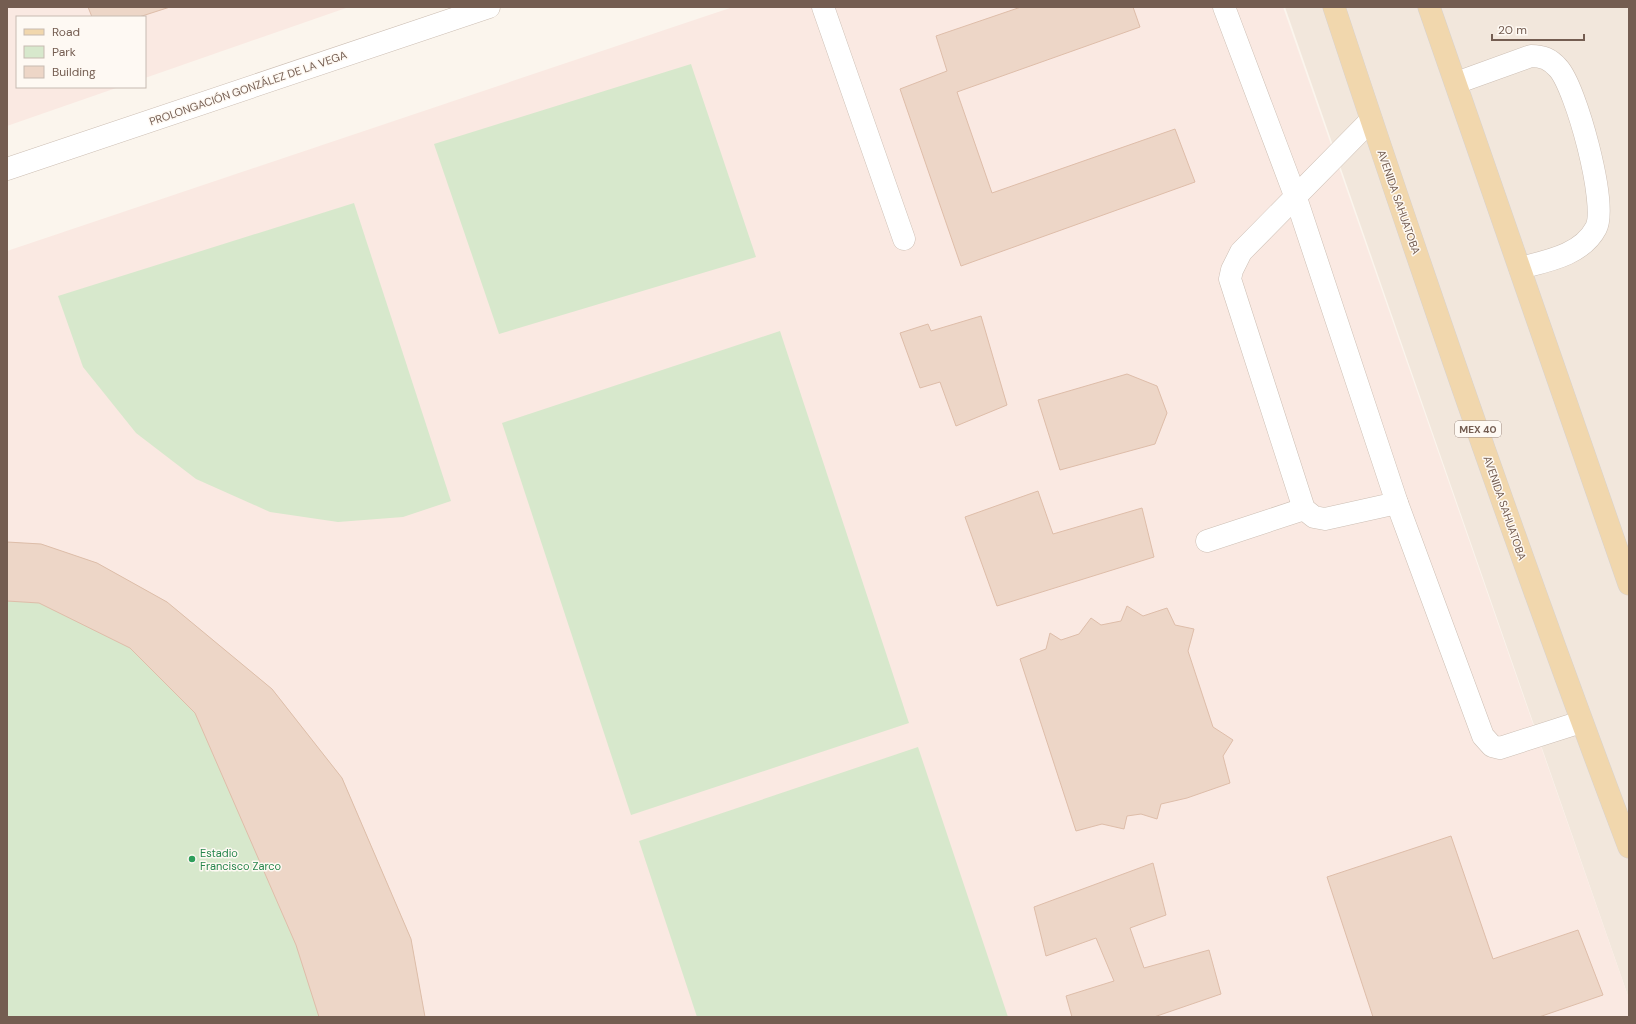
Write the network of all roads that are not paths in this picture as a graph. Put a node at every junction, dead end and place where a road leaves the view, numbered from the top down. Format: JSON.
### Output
{"nodes":[{"id":1,"x":489,"y":7,"type":"edge"},
{"id":2,"x":823,"y":7,"type":"edge"},
{"id":3,"x":1224,"y":7,"type":"edge"},
{"id":4,"x":1334,"y":7,"type":"edge"},
{"id":5,"x":1430,"y":7,"type":"edge"},
{"id":6,"x":1456,"y":83,"type":"junction"},
{"id":7,"x":1371,"y":120,"type":"junction"},
{"id":8,"x":7,"y":169,"type":"edge"},
{"id":9,"x":1296,"y":198,"type":"junction"},
{"id":10,"x":904,"y":238,"type":"dead end"},
{"id":11,"x":1520,"y":268,"type":"junction"},
{"id":12,"x":1397,"y":503,"type":"junction"},
{"id":13,"x":1304,"y":509,"type":"junction"},
{"id":14,"x":1207,"y":541,"type":"dead end"},
{"id":15,"x":1628,"y":581,"type":"edge"},
{"id":16,"x":1582,"y":722,"type":"junction"},
{"id":17,"x":1629,"y":847,"type":"edge"}],
"edges":[{"from":1,"to":8,"type":"street","name":"PROLONGACIÓN GONZÁLEZ DE LA VEGA"},
{"from":2,"to":10,"type":"street"},
{"from":3,"to":9,"type":"street"},
{"from":4,"to":7,"type":"main road","name":"AVENIDA SAHUATOBA","number":"MEX 40"},
{"from":5,"to":6,"type":"main road"},
{"from":6,"to":11,"type":"main road"},
{"from":6,"to":11,"type":"street"},
{"from":7,"to":9,"type":"street"},
{"from":7,"to":16,"type":"main road","name":"AVENIDA SAHUATOBA","number":"MEX 40"},
{"from":9,"to":12,"type":"street"},
{"from":9,"to":13,"type":"street"},
{"from":11,"to":15,"type":"main road"},
{"from":12,"to":13,"type":"street"},
{"from":12,"to":16,"type":"street"},
{"from":13,"to":14,"type":"street"},
{"from":16,"to":17,"type":"main road","name":"AVENIDA SAHUATOBA","number":"MEX 40"}]}
